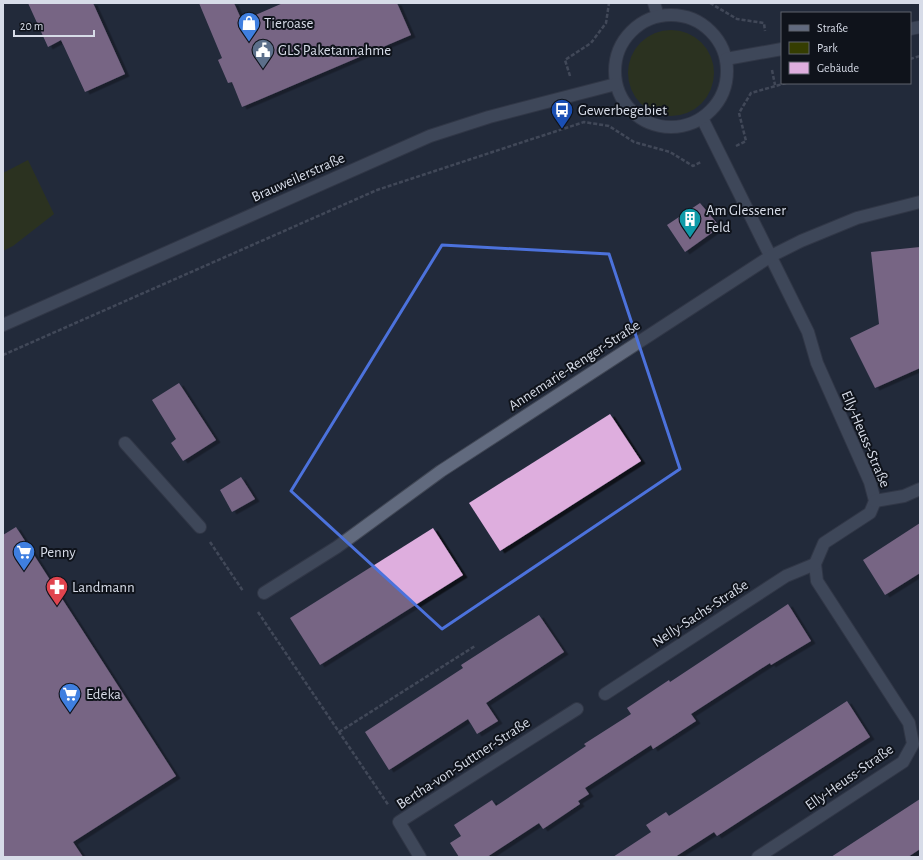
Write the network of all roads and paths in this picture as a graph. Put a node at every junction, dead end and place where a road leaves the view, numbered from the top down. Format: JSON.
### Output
{"nodes":[{"id":1,"x":610,"y":3,"type":"edge"},
{"id":2,"x":654,"y":3,"type":"edge"},
{"id":3,"x":658,"y":16,"type":"junction"},
{"id":4,"x":781,"y":49,"type":"edge"},
{"id":5,"x":726,"y":60,"type":"junction"},
{"id":6,"x":616,"y":84,"type":"junction"},
{"id":7,"x":782,"y":84,"type":"edge"},
{"id":8,"x":576,"y":95,"type":"junction"},
{"id":9,"x":702,"y":118,"type":"junction"},
{"id":10,"x":584,"y":122,"type":"junction"},
{"id":11,"x":720,"y":153,"type":"junction"},
{"id":12,"x":920,"y":202,"type":"edge"},
{"id":13,"x":771,"y":256,"type":"junction"},
{"id":14,"x":3,"y":326,"type":"edge"},
{"id":15,"x":3,"y":356,"type":"edge"},
{"id":16,"x":125,"y":443,"type":"dead end"},
{"id":17,"x":920,"y":489,"type":"edge"},
{"id":18,"x":875,"y":501,"type":"junction"},
{"id":19,"x":200,"y":527,"type":"dead end"},
{"id":20,"x":815,"y":564,"type":"junction"},
{"id":21,"x":264,"y":593,"type":"dead end"},
{"id":22,"x":475,"y":646,"type":"dead end"},
{"id":23,"x":312,"y":690,"type":"dead end"},
{"id":24,"x":605,"y":694,"type":"dead end"},
{"id":25,"x":576,"y":709,"type":"dead end"},
{"id":26,"x":339,"y":732,"type":"junction"},
{"id":27,"x":916,"y":744,"type":"edge"},
{"id":28,"x":399,"y":822,"type":"junction"},
{"id":29,"x":420,"y":857,"type":"edge"},
{"id":30,"x":758,"y":857,"type":"edge"}],
"edges":[{"from":1,"to":8,"type":"path"},
{"from":2,"to":3,"type":"street"},
{"from":3,"to":5,"type":"street"},
{"from":3,"to":6,"type":"street"},
{"from":4,"to":5,"type":"street"},
{"from":5,"to":9,"type":"street"},
{"from":6,"to":8,"type":"street","name":"Brauweilerstraße"},
{"from":6,"to":9,"type":"street"},
{"from":7,"to":11,"type":"path"},
{"from":8,"to":10,"type":"path"},
{"from":8,"to":14,"type":"street","name":"Brauweilerstraße"},
{"from":9,"to":11,"type":"street","name":"Elly-Heuss-Straße"},
{"from":10,"to":11,"type":"path"},
{"from":10,"to":15,"type":"path"},
{"from":11,"to":13,"type":"street","name":"Elly-Heuss-Straße"},
{"from":12,"to":13,"type":"street","name":"Annemarie-Renger-Straße"},
{"from":13,"to":18,"type":"street","name":"Elly-Heuss-Straße"},
{"from":13,"to":21,"type":"street","name":"Annemarie-Renger-Straße"},
{"from":16,"to":19,"type":"street"},
{"from":17,"to":18,"type":"street"},
{"from":18,"to":20,"type":"street","name":"Elly-Heuss-Straße"},
{"from":20,"to":24,"type":"street","name":"Nelly-Sachs-Straße"},
{"from":20,"to":27,"type":"street","name":"Elly-Heuss-Straße"},
{"from":22,"to":26,"type":"path"},
{"from":23,"to":26,"type":"path"},
{"from":25,"to":28,"type":"street","name":"Bertha-von-Suttner-Straße"},
{"from":26,"to":28,"type":"path"},
{"from":27,"to":30,"type":"street","name":"Elly-Heuss-Straße"},
{"from":28,"to":29,"type":"street","name":"Bertha-von-Suttner-Straße"}]}
